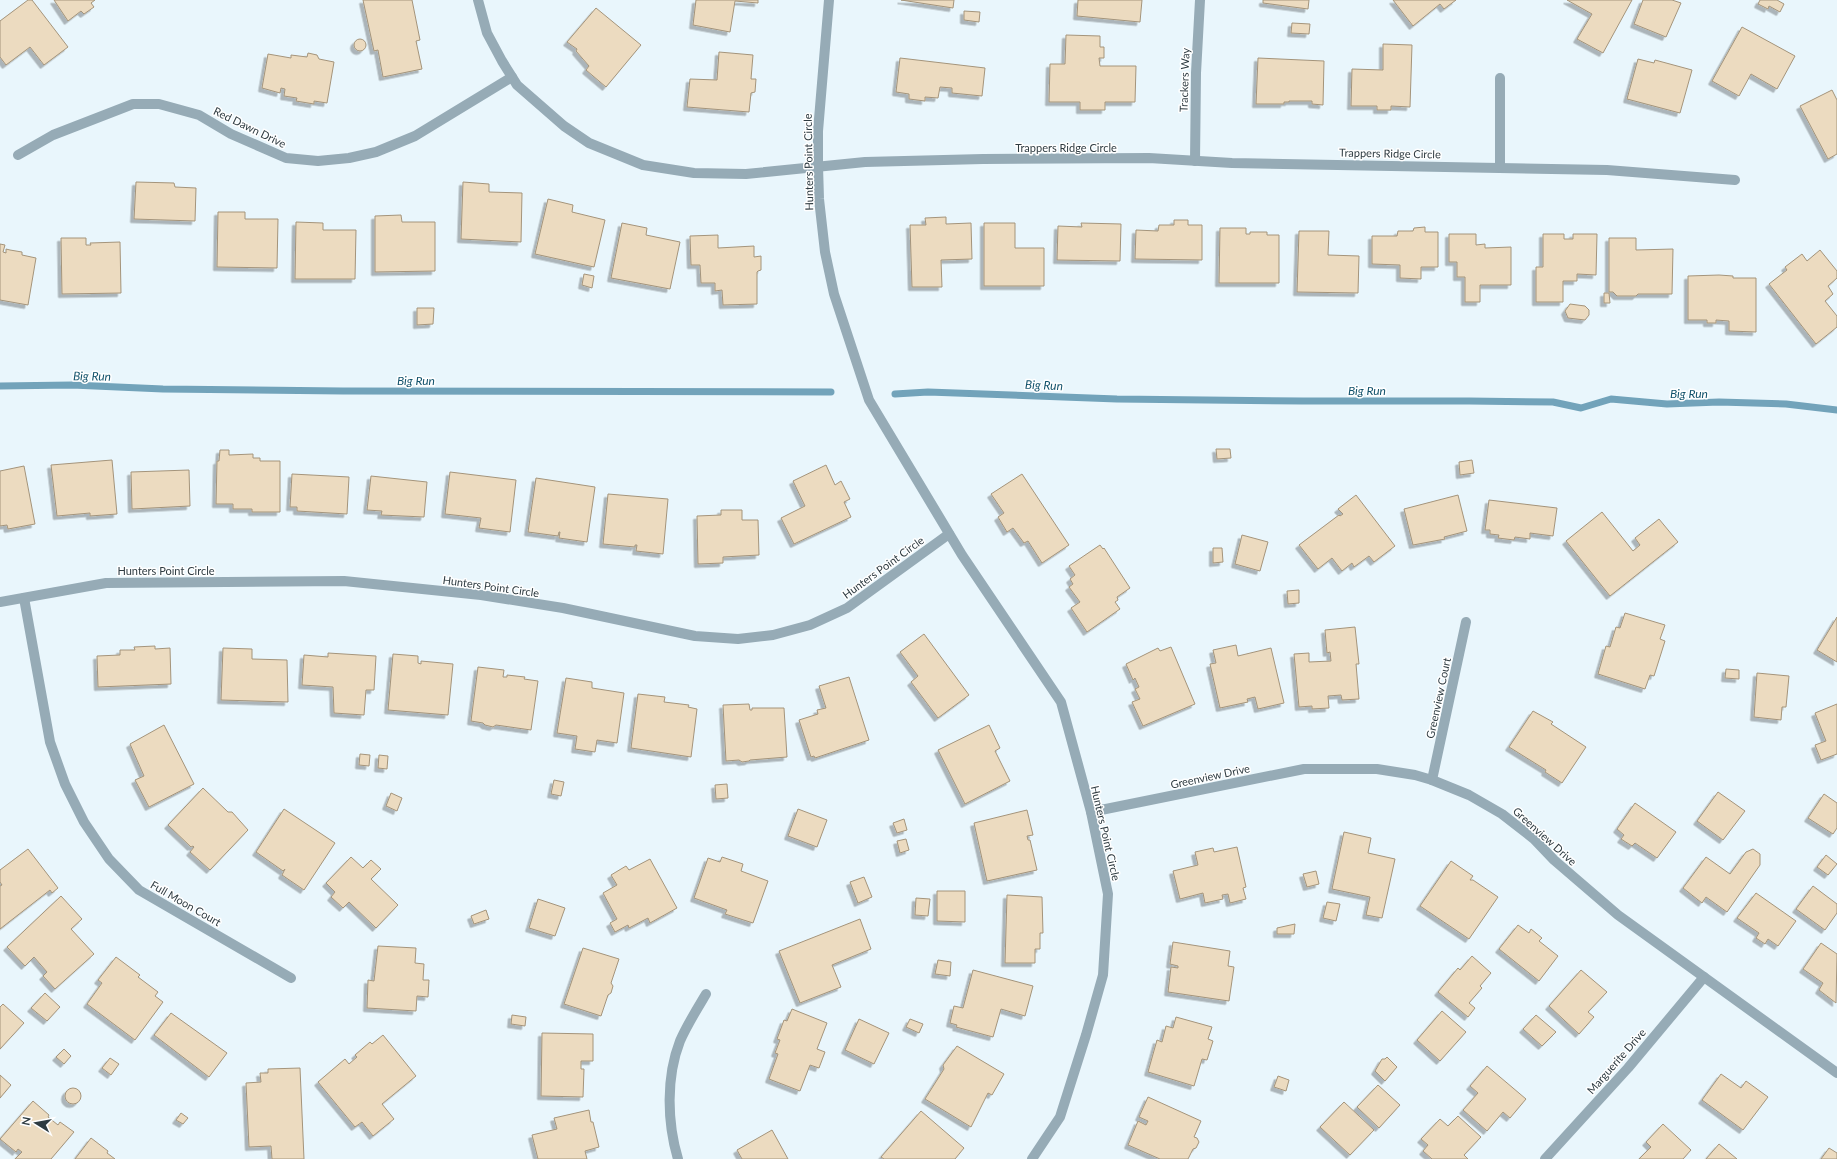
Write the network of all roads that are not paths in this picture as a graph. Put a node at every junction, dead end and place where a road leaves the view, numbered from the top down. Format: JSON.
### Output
{"nodes":[{"id":1,"x":478,"y":0,"type":"edge"},
{"id":2,"x":829,"y":0,"type":"edge"},
{"id":3,"x":1200,"y":0,"type":"edge"},
{"id":4,"x":512,"y":77,"type":"junction"},
{"id":5,"x":1500,"y":78,"type":"dead end"},
{"id":6,"x":18,"y":155,"type":"dead end"},
{"id":7,"x":1195,"y":161,"type":"junction"},
{"id":8,"x":818,"y":166,"type":"junction"},
{"id":9,"x":1500,"y":167,"type":"junction"},
{"id":10,"x":1735,"y":180,"type":"dead end"},
{"id":11,"x":949,"y":534,"type":"junction"},
{"id":12,"x":24,"y":598,"type":"junction"},
{"id":13,"x":0,"y":602,"type":"edge"},
{"id":14,"x":1466,"y":622,"type":"dead end"},
{"id":15,"x":1432,"y":780,"type":"junction"},
{"id":16,"x":1090,"y":812,"type":"junction"},
{"id":17,"x":1704,"y":977,"type":"junction"},
{"id":18,"x":291,"y":978,"type":"dead end"},
{"id":19,"x":706,"y":994,"type":"dead end"},
{"id":20,"x":1837,"y":1073,"type":"edge"},
{"id":21,"x":678,"y":1159,"type":"edge"},
{"id":22,"x":1032,"y":1159,"type":"edge"},
{"id":23,"x":1545,"y":1159,"type":"edge"}],
"edges":[{"from":1,"to":4,"type":"street","name":"Trappers Ridge Circle"},
{"from":2,"to":8,"type":"street","name":"Hunters Point Circle"},
{"from":3,"to":7,"type":"street","name":"Trackers Way"},
{"from":4,"to":6,"type":"street","name":"Red Dawn Drive"},
{"from":4,"to":8,"type":"street","name":"Trappers Ridge Circle"},
{"from":5,"to":9,"type":"street"},
{"from":7,"to":8,"type":"street","name":"Trappers Ridge Circle"},
{"from":7,"to":9,"type":"street","name":"Trappers Ridge Circle"},
{"from":8,"to":11,"type":"street","name":"Hunters Point Circle"},
{"from":9,"to":10,"type":"street","name":"Trappers Ridge Circle"},
{"from":11,"to":12,"type":"street","name":"Hunters Point Circle"},
{"from":11,"to":16,"type":"street","name":"Hunters Point Circle"},
{"from":12,"to":13,"type":"street","name":"Hunters Point Circle"},
{"from":12,"to":18,"type":"street","name":"Full Moon Court"},
{"from":14,"to":15,"type":"street","name":"Greenview Court"},
{"from":15,"to":16,"type":"street","name":"Greenview Drive"},
{"from":15,"to":17,"type":"street","name":"Greenview Drive"},
{"from":16,"to":22,"type":"street","name":"Hunters Point Circle"},
{"from":17,"to":20,"type":"street","name":"Greenview Drive"},
{"from":17,"to":23,"type":"street","name":"Marguerite Drive"},
{"from":19,"to":21,"type":"street"}]}
